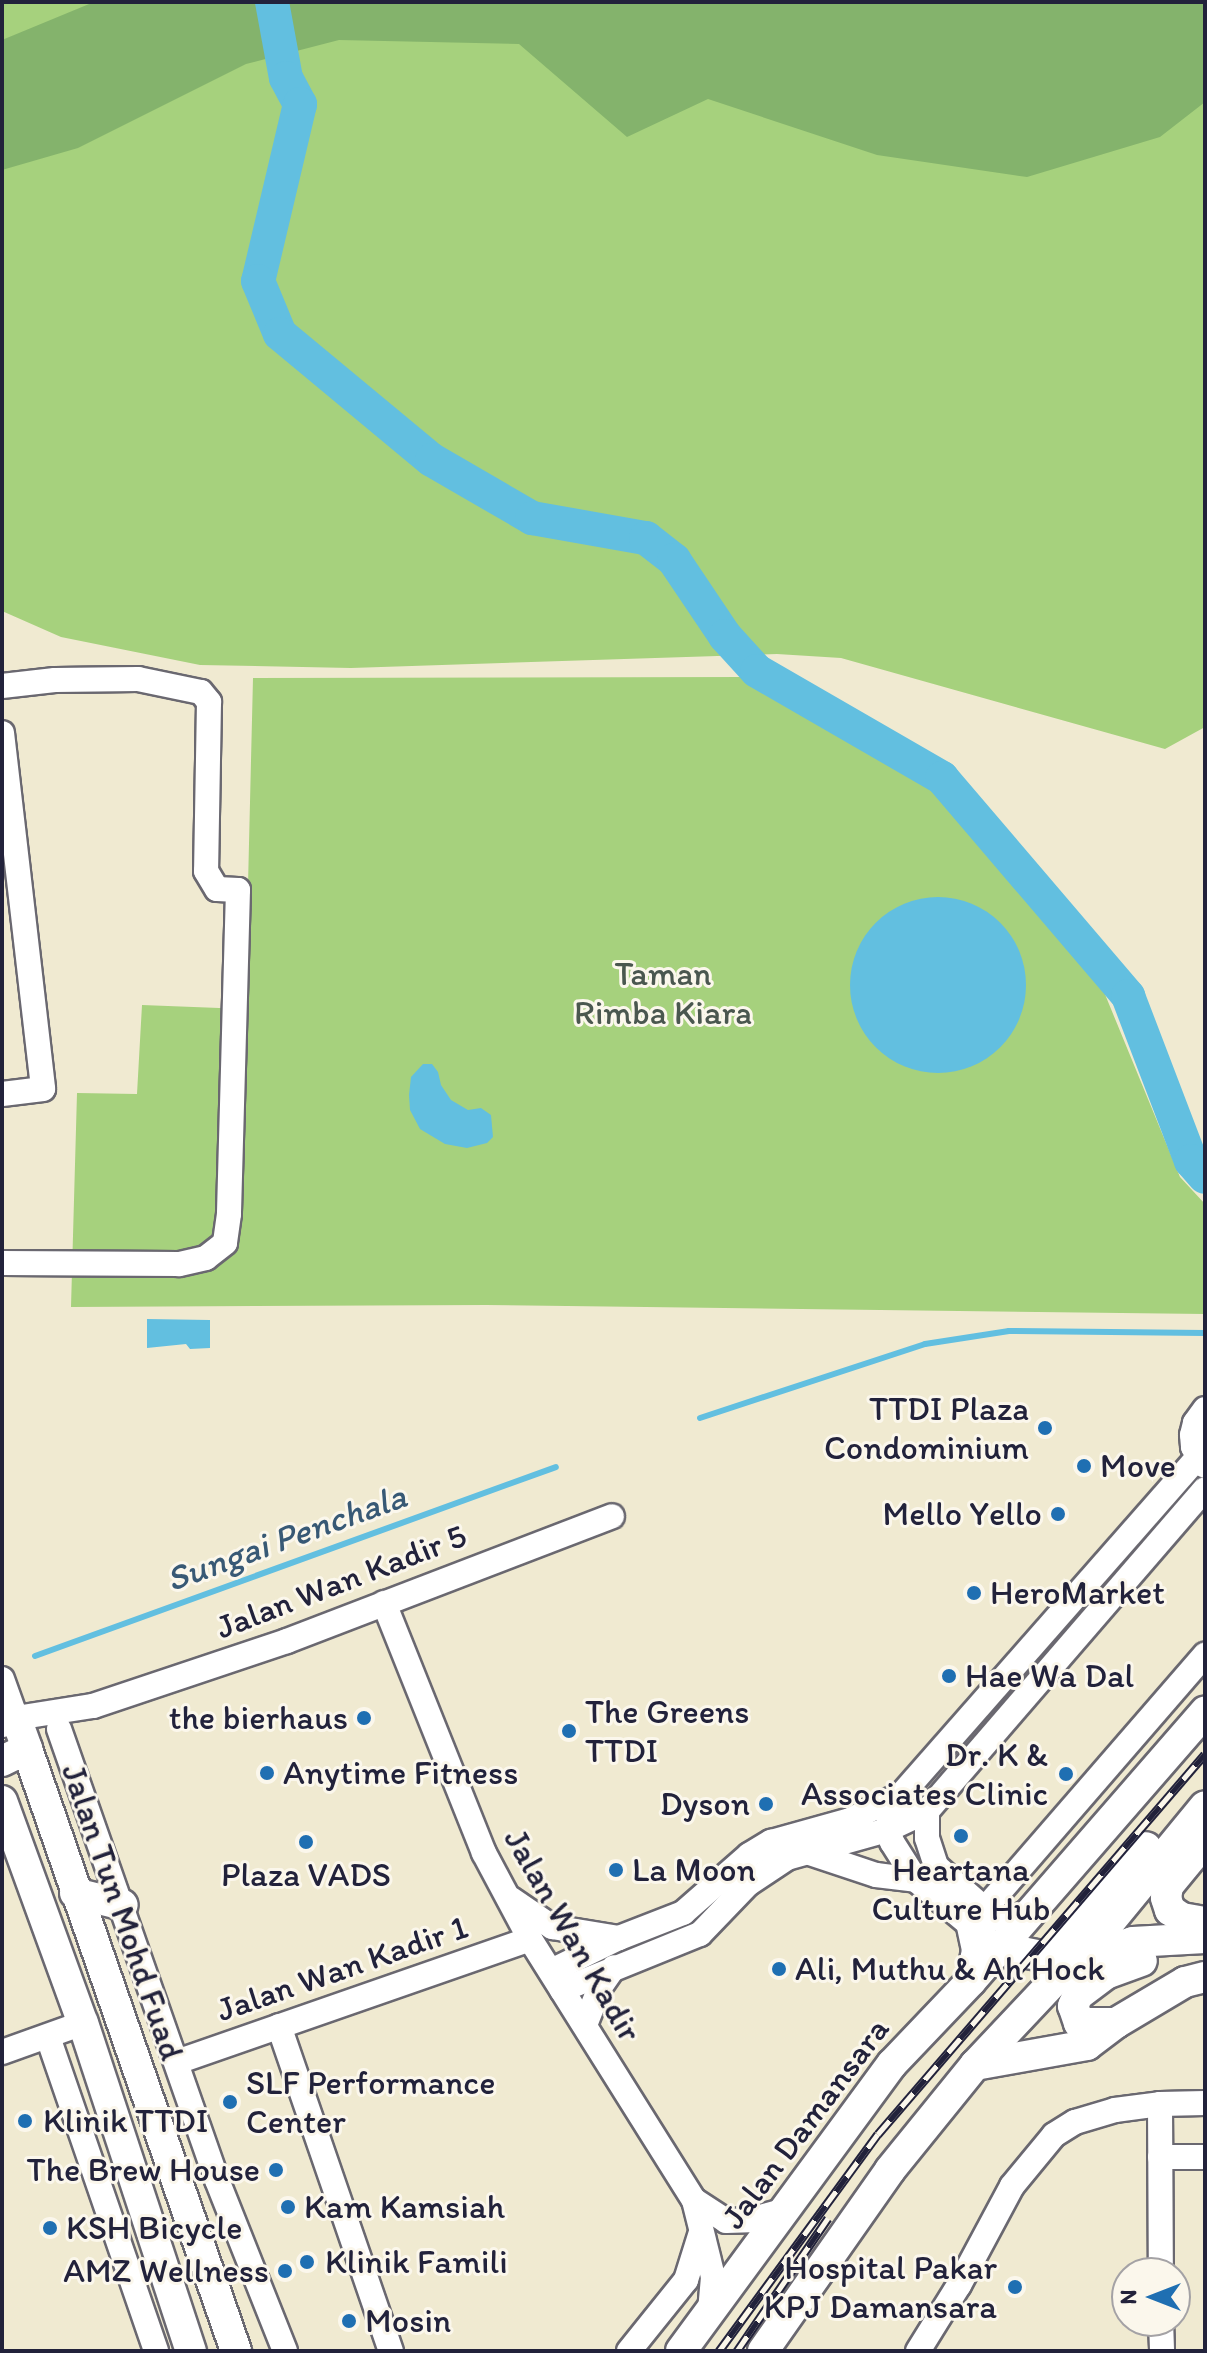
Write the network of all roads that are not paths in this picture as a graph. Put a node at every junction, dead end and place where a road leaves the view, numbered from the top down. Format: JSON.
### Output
{"nodes":[{"id":1,"x":2,"y":686,"type":"edge"},
{"id":2,"x":2,"y":733,"type":"edge"},
{"id":3,"x":13,"y":914,"type":"edge"},
{"id":4,"x":2,"y":1094,"type":"edge"},
{"id":5,"x":2,"y":1263,"type":"edge"},
{"id":6,"x":1205,"y":1409,"type":"edge"},
{"id":7,"x":1201,"y":1462,"type":"edge"},
{"id":8,"x":1205,"y":1489,"type":"edge"},
{"id":9,"x":612,"y":1516,"type":"dead end"},
{"id":10,"x":384,"y":1603,"type":"junction"},
{"id":11,"x":1205,"y":1655,"type":"edge"},
{"id":12,"x":2,"y":1679,"type":"edge"},
{"id":13,"x":93,"y":1706,"type":"junction"},
{"id":14,"x":1205,"y":1712,"type":"edge"},
{"id":15,"x":9,"y":1720,"type":"edge"},
{"id":16,"x":59,"y":1729,"type":"junction"},
{"id":17,"x":15,"y":1755,"type":"edge"},
{"id":18,"x":1205,"y":1780,"type":"edge"},
{"id":19,"x":902,"y":1794,"type":"junction"},
{"id":20,"x":1205,"y":1806,"type":"edge"},
{"id":21,"x":3,"y":1807,"type":"edge"},
{"id":22,"x":927,"y":1811,"type":"junction"},
{"id":23,"x":887,"y":1830,"type":"junction"},
{"id":24,"x":1205,"y":1841,"type":"edge"},
{"id":25,"x":804,"y":1851,"type":"junction"},
{"id":26,"x":1184,"y":1866,"type":"junction"},
{"id":27,"x":916,"y":1880,"type":"junction"},
{"id":28,"x":507,"y":1896,"type":"junction"},
{"id":29,"x":78,"y":1902,"type":"junction"},
{"id":30,"x":123,"y":1905,"type":"junction"},
{"id":31,"x":1037,"y":1905,"type":"junction"},
{"id":32,"x":977,"y":1917,"type":"junction"},
{"id":33,"x":1205,"y":1922,"type":"edge"},
{"id":34,"x":1109,"y":1923,"type":"junction"},
{"id":35,"x":619,"y":1938,"type":"junction"},
{"id":36,"x":1205,"y":1938,"type":"edge"},
{"id":37,"x":530,"y":1939,"type":"junction"},
{"id":38,"x":1205,"y":1944,"type":"edge"},
{"id":39,"x":997,"y":1947,"type":"junction"},
{"id":40,"x":1060,"y":1961,"type":"junction"},
{"id":41,"x":614,"y":1967,"type":"junction"},
{"id":42,"x":1205,"y":1977,"type":"edge"},
{"id":43,"x":556,"y":1980,"type":"junction"},
{"id":44,"x":971,"y":1981,"type":"junction"},
{"id":45,"x":83,"y":2023,"type":"junction"},
{"id":46,"x":1116,"y":2023,"type":"junction"},
{"id":47,"x":585,"y":2025,"type":"junction"},
{"id":48,"x":279,"y":2026,"type":"junction"},
{"id":49,"x":48,"y":2037,"type":"junction"},
{"id":50,"x":2,"y":2052,"type":"edge"},
{"id":51,"x":177,"y":2062,"type":"junction"},
{"id":52,"x":975,"y":2065,"type":"junction"},
{"id":53,"x":1205,"y":2103,"type":"edge"},
{"id":54,"x":1160,"y":2104,"type":"junction"},
{"id":55,"x":1160,"y":2157,"type":"junction"},
{"id":56,"x":1205,"y":2157,"type":"edge"},
{"id":57,"x":217,"y":2180,"type":"junction"},
{"id":58,"x":694,"y":2200,"type":"junction"},
{"id":59,"x":783,"y":2211,"type":"junction"},
{"id":60,"x":190,"y":2221,"type":"junction"},
{"id":61,"x":701,"y":2231,"type":"junction"},
{"id":62,"x":1161,"y":2257,"type":"edge"},
{"id":63,"x":710,"y":2311,"type":"junction"},
{"id":64,"x":156,"y":2351,"type":"edge"},
{"id":65,"x":191,"y":2351,"type":"edge"},
{"id":66,"x":236,"y":2351,"type":"edge"},
{"id":67,"x":285,"y":2351,"type":"edge"},
{"id":68,"x":391,"y":2351,"type":"edge"},
{"id":69,"x":629,"y":2351,"type":"edge"},
{"id":70,"x":681,"y":2351,"type":"edge"},
{"id":71,"x":763,"y":2351,"type":"edge"},
{"id":72,"x":918,"y":2351,"type":"edge"}],
"edges":[{"from":1,"to":5,"type":"street"},
{"from":2,"to":3,"type":"street"},
{"from":3,"to":4,"type":"street"},
{"from":6,"to":7,"type":"street"},
{"from":7,"to":19,"type":"street"},
{"from":8,"to":22,"type":"street"},
{"from":9,"to":10,"type":"street","name":"Jalan Wan Kadir 5"},
{"from":10,"to":13,"type":"street","name":"Jalan Wan Kadir 5"},
{"from":10,"to":28,"type":"street","name":"Jalan Wan Kadir"},
{"from":11,"to":32,"type":"street"},
{"from":12,"to":15,"type":"street","name":"Jalan Tun Mohd Fuad"},
{"from":13,"to":15,"type":"street","name":"Jalan Wan Kadir 5"},
{"from":13,"to":16,"type":"street","name":"Jalan Wan Kadir 5"},
{"from":14,"to":31,"type":"main road","name":"Jalan Damansara"},
{"from":15,"to":17,"type":"main road","name":"Jalan Tun Mohd Fuad"},
{"from":16,"to":17,"type":"street","name":"Jalan Wan Kadir 5"},
{"from":16,"to":30,"type":"street","name":"Jalan Tun Mohd Fuad"},
{"from":17,"to":29,"type":"main road","name":"Jalan Tun Mohd Fuad"},
{"from":18,"to":40,"type":"main road"},
{"from":19,"to":23,"type":"street"},
{"from":19,"to":35,"type":"street"},
{"from":20,"to":34,"type":"main road"},
{"from":21,"to":45,"type":"main road"},
{"from":22,"to":23,"type":"street"},
{"from":22,"to":32,"type":"street"},
{"from":23,"to":25,"type":"street"},
{"from":23,"to":27,"type":"street"},
{"from":24,"to":26,"type":"main road"},
{"from":25,"to":27,"type":"street"},
{"from":25,"to":41,"type":"street"},
{"from":26,"to":33,"type":"main road"},
{"from":26,"to":34,"type":"main road"},
{"from":27,"to":32,"type":"street"},
{"from":28,"to":35,"type":"street"},
{"from":28,"to":37,"type":"street","name":"Jalan Wan Kadir"},
{"from":29,"to":30,"type":"main road"},
{"from":29,"to":45,"type":"main road"},
{"from":29,"to":60,"type":"main road","name":"Jalan Tun Mohd Fuad"},
{"from":30,"to":51,"type":"street","name":"Jalan Tun Mohd Fuad"},
{"from":31,"to":32,"type":"street"},
{"from":31,"to":39,"type":"main road","name":"Jalan Damansara"},
{"from":32,"to":39,"type":"street"},
{"from":32,"to":44,"type":"main road"},
{"from":34,"to":40,"type":"main road"},
{"from":35,"to":43,"type":"street"},
{"from":36,"to":40,"type":"main road"},
{"from":37,"to":43,"type":"street","name":"Jalan Wan Kadir"},
{"from":37,"to":48,"type":"street","name":"Jalan Wan Kadir 1"},
{"from":38,"to":46,"type":"main road"},
{"from":39,"to":40,"type":"main road"},
{"from":39,"to":44,"type":"main road","name":"Jalan Damansara"},
{"from":40,"to":52,"type":"main road"},
{"from":41,"to":43,"type":"street"},
{"from":41,"to":47,"type":"street"},
{"from":42,"to":46,"type":"main road"},
{"from":43,"to":47,"type":"street","name":"Jalan Wan Kadir"},
{"from":44,"to":59,"type":"main road","name":"Jalan Damansara"},
{"from":45,"to":49,"type":"street"},
{"from":45,"to":65,"type":"main road"},
{"from":46,"to":52,"type":"main road"},
{"from":47,"to":58,"type":"street","name":"Jalan Wan Kadir"},
{"from":48,"to":51,"type":"street","name":"Jalan Wan Kadir 1"},
{"from":48,"to":68,"type":"street"},
{"from":49,"to":50,"type":"street"},
{"from":49,"to":64,"type":"street"},
{"from":51,"to":57,"type":"street","name":"Jalan Tun Mohd Fuad"},
{"from":52,"to":71,"type":"main road"},
{"from":53,"to":54,"type":"street"},
{"from":54,"to":55,"type":"street"},
{"from":54,"to":72,"type":"street"},
{"from":55,"to":56,"type":"street"},
{"from":55,"to":62,"type":"street"},
{"from":57,"to":60,"type":"street"},
{"from":57,"to":67,"type":"street","name":"Jalan Tun Mohd Fuad"},
{"from":58,"to":59,"type":"street","name":"Jalan Wan Kadir"},
{"from":58,"to":61,"type":"street","name":"Jalan Wan Kadir"},
{"from":59,"to":63,"type":"main road","name":"Jalan Damansara"},
{"from":60,"to":66,"type":"main road","name":"Jalan Tun Mohd Fuad"},
{"from":61,"to":63,"type":"street","name":"Jalan Wan Kadir"},
{"from":61,"to":69,"type":"street"},
{"from":63,"to":70,"type":"main road","name":"Jalan Damansara"}]}
